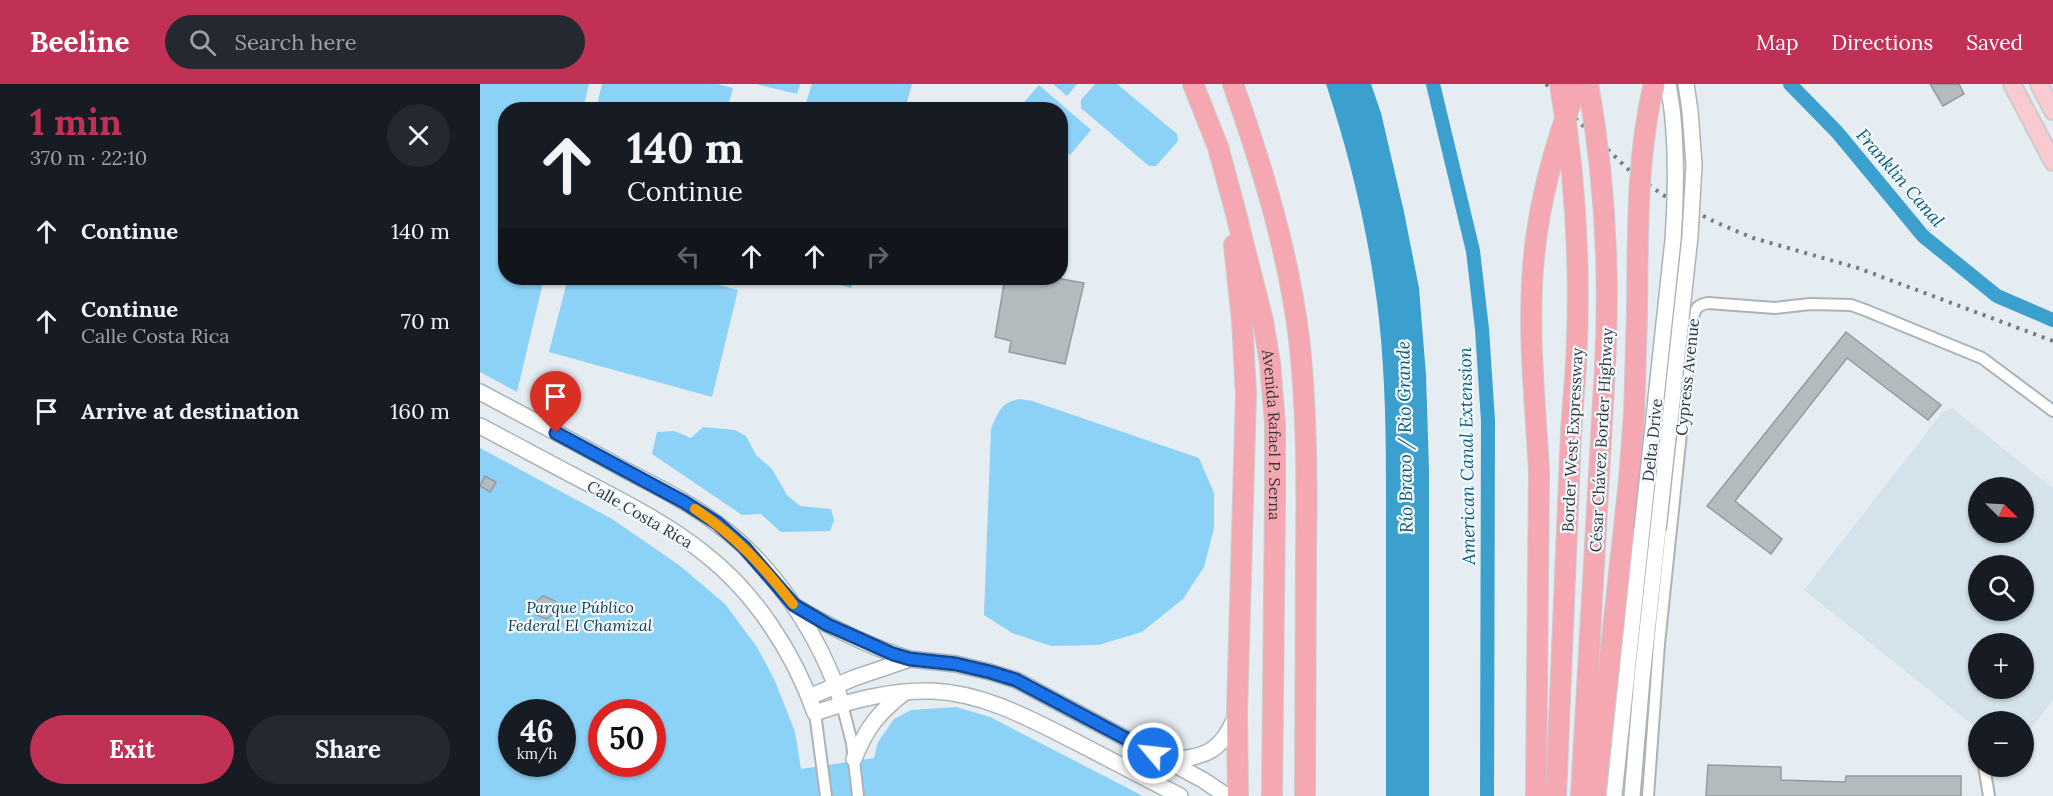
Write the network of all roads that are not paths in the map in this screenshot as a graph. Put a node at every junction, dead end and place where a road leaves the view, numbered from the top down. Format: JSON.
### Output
{"nodes":[{"id":1,"x":1193,"y":84,"type":"edge"},
{"id":2,"x":1233,"y":84,"type":"edge"},
{"id":3,"x":1560,"y":84,"type":"edge"},
{"id":4,"x":1578,"y":84,"type":"edge"},
{"id":5,"x":1588,"y":84,"type":"edge"},
{"id":6,"x":1654,"y":84,"type":"edge"},
{"id":7,"x":1668,"y":84,"type":"edge"},
{"id":8,"x":1686,"y":84,"type":"edge"},
{"id":9,"x":2012,"y":84,"type":"edge"},
{"id":10,"x":2039,"y":84,"type":"edge"},
{"id":11,"x":2053,"y":111,"type":"edge"},
{"id":12,"x":2053,"y":162,"type":"edge"},
{"id":13,"x":1234,"y":206,"type":"junction"},
{"id":14,"x":480,"y":392,"type":"edge"},
{"id":15,"x":2053,"y":411,"type":"edge"},
{"id":16,"x":480,"y":426,"type":"edge"},
{"id":17,"x":794,"y":605,"type":"junction"},
{"id":18,"x":910,"y":659,"type":"junction"},
{"id":19,"x":837,"y":687,"type":"junction"},
{"id":20,"x":905,"y":692,"type":"junction"},
{"id":21,"x":809,"y":697,"type":"junction"},
{"id":22,"x":842,"y":704,"type":"junction"},
{"id":23,"x":1237,"y":712,"type":"junction"},
{"id":24,"x":815,"y":713,"type":"junction"},
{"id":25,"x":854,"y":759,"type":"junction"},
{"id":26,"x":1168,"y":761,"type":"junction"},
{"id":27,"x":1986,"y":777,"type":"edge"},
{"id":28,"x":1155,"y":783,"type":"junction"},
{"id":29,"x":826,"y":796,"type":"edge"},
{"id":30,"x":858,"y":796,"type":"edge"},
{"id":31,"x":1169,"y":796,"type":"edge"},
{"id":32,"x":1180,"y":796,"type":"edge"},
{"id":33,"x":1227,"y":796,"type":"edge"},
{"id":34,"x":1238,"y":796,"type":"edge"},
{"id":35,"x":1272,"y":796,"type":"edge"},
{"id":36,"x":1305,"y":796,"type":"edge"},
{"id":37,"x":1536,"y":796,"type":"edge"},
{"id":38,"x":1556,"y":796,"type":"edge"},
{"id":39,"x":1581,"y":796,"type":"edge"},
{"id":40,"x":1595,"y":796,"type":"edge"},
{"id":41,"x":1614,"y":796,"type":"edge"},
{"id":42,"x":1632,"y":796,"type":"edge"},
{"id":43,"x":1648,"y":796,"type":"edge"},
{"id":44,"x":1989,"y":796,"type":"edge"}],
"edges":[{"from":1,"to":13,"type":"highway","name":"Avenida Rafael P. Serna"},
{"from":2,"to":36,"type":"highway","name":"Avenida Rafael P. Serna"},
{"from":3,"to":38,"type":"highway","name":"Border West Expressway","bridge":true},
{"from":4,"to":37,"type":"highway","bridge":true},
{"from":5,"to":39,"type":"highway","name":"César Chávez Border Highway","bridge":true},
{"from":6,"to":40,"type":"highway","bridge":true},
{"from":7,"to":41,"type":"main road","name":"Delta Drive","bridge":true},
{"from":8,"to":42,"type":"main road","name":"Delta Drive","bridge":true},
{"from":9,"to":12,"type":"main road"},
{"from":10,"to":11,"type":"main road"},
{"from":13,"to":23,"type":"highway"},
{"from":13,"to":35,"type":"highway","name":"Avenida Rafael P. Serna"},
{"from":14,"to":17,"type":"main road","name":"Calle Costa Rica"},
{"from":15,"to":43,"type":"street","name":"Cypress Avenue"},
{"from":16,"to":21,"type":"main road","name":"Calle Costa Rica"},
{"from":17,"to":18,"type":"main road"},
{"from":17,"to":19,"type":"main road","name":"Calle Costa Rica"},
{"from":18,"to":19,"type":"main road"},
{"from":18,"to":26,"type":"main road"},
{"from":19,"to":21,"type":"main road"},
{"from":19,"to":22,"type":"main road","name":"Calle Costa Rica"},
{"from":20,"to":22,"type":"main road"},
{"from":20,"to":25,"type":"main road"},
{"from":20,"to":28,"type":"main road"},
{"from":21,"to":24,"type":"main road","name":"Calle Costa Rica"},
{"from":22,"to":24,"type":"main road"},
{"from":22,"to":25,"type":"street"},
{"from":23,"to":26,"type":"main road"},
{"from":23,"to":34,"type":"highway"},
{"from":24,"to":29,"type":"street"},
{"from":25,"to":30,"type":"street"},
{"from":26,"to":33,"type":"main road"},
{"from":27,"to":44,"type":"street"},
{"from":28,"to":31,"type":"main road"},
{"from":28,"to":32,"type":"main road"}]}
